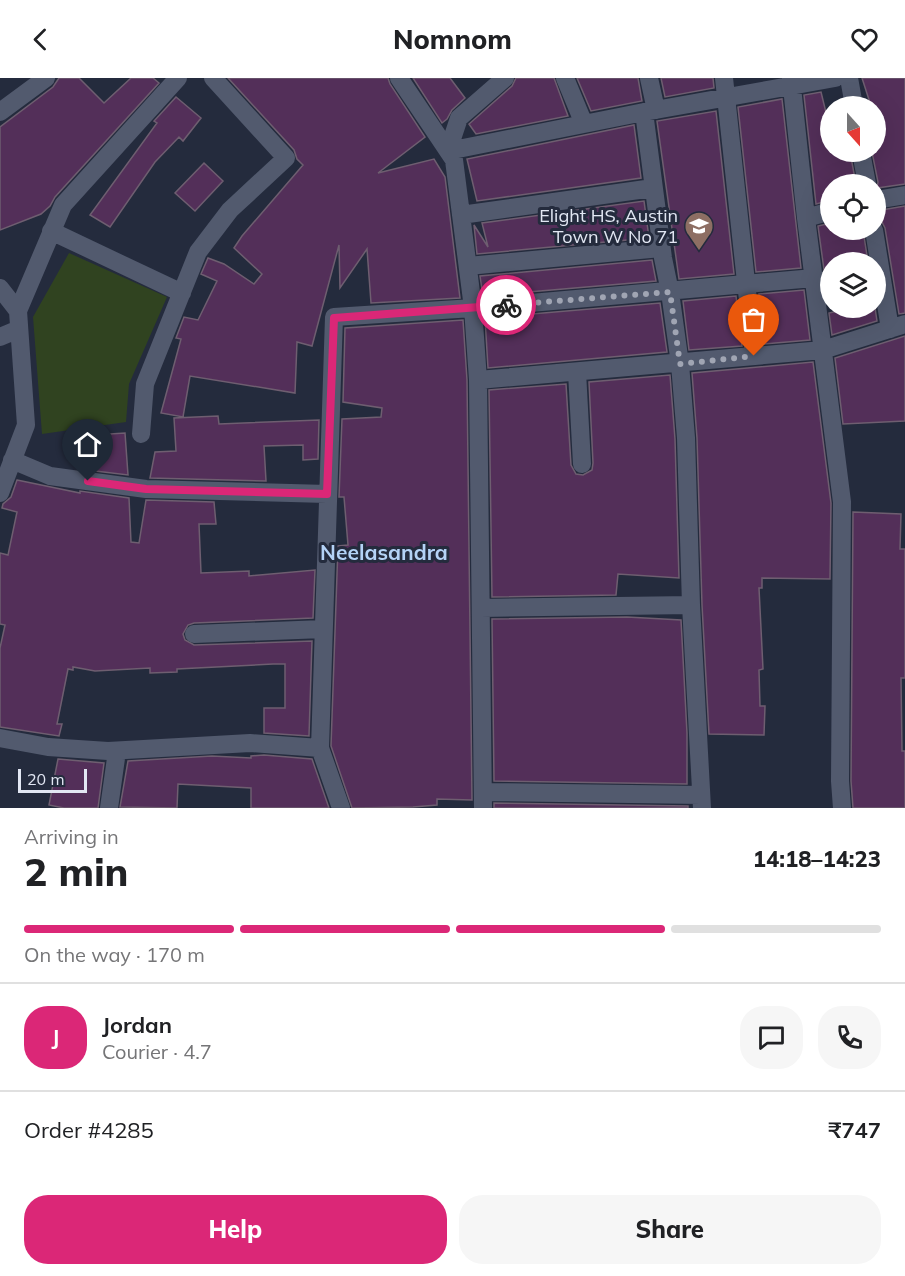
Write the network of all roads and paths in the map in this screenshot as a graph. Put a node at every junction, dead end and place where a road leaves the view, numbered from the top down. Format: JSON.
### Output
{"nodes":[{"id":1,"x":46,"y":78,"type":"edge"},
{"id":2,"x":178,"y":78,"type":"edge"},
{"id":3,"x":213,"y":78,"type":"edge"},
{"id":4,"x":399,"y":78,"type":"edge"},
{"id":5,"x":506,"y":78,"type":"edge"},
{"id":6,"x":565,"y":78,"type":"edge"},
{"id":7,"x":649,"y":78,"type":"edge"},
{"id":8,"x":724,"y":78,"type":"edge"},
{"id":9,"x":836,"y":78,"type":"edge"},
{"id":10,"x":849,"y":78,"type":"edge"},
{"id":11,"x":791,"y":82,"type":"edge"},
{"id":12,"x":487,"y":84,"type":"edge"},
{"id":13,"x":852,"y":96,"type":"edge"},
{"id":14,"x":726,"y":97,"type":"junction"},
{"id":15,"x":650,"y":111,"type":"junction"},
{"id":16,"x":0,"y":112,"type":"edge"},
{"id":17,"x":584,"y":124,"type":"junction"},
{"id":18,"x":448,"y":151,"type":"junction"},
{"id":19,"x":653,"y":188,"type":"junction"},
{"id":20,"x":905,"y":195,"type":"edge"},
{"id":21,"x":886,"y":198,"type":"edge"},
{"id":22,"x":461,"y":215,"type":"junction"},
{"id":23,"x":820,"y":215,"type":"edge"},
{"id":24,"x":806,"y":218,"type":"junction"},
{"id":25,"x":51,"y":231,"type":"junction"},
{"id":26,"x":876,"y":240,"type":"edge"},
{"id":27,"x":661,"y":248,"type":"junction"},
{"id":28,"x":468,"y":266,"type":"junction"},
{"id":29,"x":814,"y":278,"type":"junction"},
{"id":30,"x":746,"y":284,"type":"junction"},
{"id":31,"x":0,"y":288,"type":"edge"},
{"id":32,"x":670,"y":292,"type":"junction"},
{"id":33,"x":182,"y":293,"type":"junction"},
{"id":34,"x":473,"y":308,"type":"junction"},
{"id":35,"x":18,"y":311,"type":"junction"},
{"id":36,"x":898,"y":327,"type":"edge"},
{"id":37,"x":19,"y":329,"type":"junction"},
{"id":38,"x":0,"y":337,"type":"edge"},
{"id":39,"x":824,"y":350,"type":"junction"},
{"id":40,"x":754,"y":356,"type":"junction"},
{"id":41,"x":680,"y":364,"type":"junction"},
{"id":42,"x":577,"y":372,"type":"junction"},
{"id":43,"x":478,"y":380,"type":"junction"},
{"id":44,"x":141,"y":434,"type":"dead end"},
{"id":45,"x":12,"y":460,"type":"junction"},
{"id":46,"x":582,"y":464,"type":"dead end"},
{"id":47,"x":1,"y":486,"type":"edge"},
{"id":48,"x":327,"y":494,"type":"junction"},
{"id":49,"x":691,"y":605,"type":"junction"},
{"id":50,"x":481,"y":608,"type":"junction"},
{"id":51,"x":323,"y":629,"type":"junction"},
{"id":52,"x":194,"y":634,"type":"dead end"},
{"id":53,"x":0,"y":738,"type":"edge"},
{"id":54,"x":320,"y":748,"type":"junction"},
{"id":55,"x":117,"y":751,"type":"junction"},
{"id":56,"x":483,"y":800,"type":"edge"},
{"id":57,"x":702,"y":802,"type":"edge"},
{"id":58,"x":109,"y":808,"type":"edge"},
{"id":59,"x":341,"y":808,"type":"edge"},
{"id":60,"x":842,"y":808,"type":"edge"}],
"edges":[{"from":1,"to":16,"type":"street"},
{"from":2,"to":25,"type":"street"},
{"from":3,"to":33,"type":"street"},
{"from":4,"to":18,"type":"street"},
{"from":5,"to":12,"type":"street"},
{"from":6,"to":17,"type":"street"},
{"from":7,"to":15,"type":"street"},
{"from":8,"to":14,"type":"street"},
{"from":9,"to":11,"type":"street"},
{"from":10,"to":13,"type":"street"},
{"from":11,"to":14,"type":"street"},
{"from":11,"to":24,"type":"street"},
{"from":12,"to":18,"type":"street"},
{"from":14,"to":15,"type":"street"},
{"from":14,"to":30,"type":"street"},
{"from":15,"to":17,"type":"street"},
{"from":15,"to":19,"type":"street"},
{"from":17,"to":18,"type":"street"},
{"from":18,"to":22,"type":"street"},
{"from":19,"to":22,"type":"street"},
{"from":19,"to":27,"type":"street"},
{"from":20,"to":21,"type":"street"},
{"from":22,"to":28,"type":"street"},
{"from":23,"to":24,"type":"street"},
{"from":24,"to":29,"type":"street"},
{"from":25,"to":33,"type":"street"},
{"from":25,"to":35,"type":"street"},
{"from":26,"to":36,"type":"street"},
{"from":27,"to":28,"type":"street"},
{"from":27,"to":32,"type":"street"},
{"from":28,"to":34,"type":"street"},
{"from":29,"to":30,"type":"street"},
{"from":29,"to":39,"type":"street"},
{"from":30,"to":32,"type":"street"},
{"from":30,"to":40,"type":"street"},
{"from":31,"to":35,"type":"street"},
{"from":32,"to":34,"type":"street"},
{"from":32,"to":41,"type":"street"},
{"from":33,"to":44,"type":"street"},
{"from":34,"to":43,"type":"street"},
{"from":34,"to":48,"type":"street"},
{"from":35,"to":37,"type":"street"},
{"from":36,"to":39,"type":"street"},
{"from":37,"to":38,"type":"street"},
{"from":37,"to":45,"type":"street"},
{"from":39,"to":40,"type":"street"},
{"from":39,"to":60,"type":"street"},
{"from":40,"to":41,"type":"street"},
{"from":41,"to":42,"type":"street"},
{"from":41,"to":49,"type":"street"},
{"from":42,"to":43,"type":"street"},
{"from":42,"to":46,"type":"street"},
{"from":43,"to":50,"type":"street"},
{"from":45,"to":47,"type":"street"},
{"from":45,"to":48,"type":"street"},
{"from":48,"to":51,"type":"street"},
{"from":49,"to":50,"type":"street"},
{"from":49,"to":57,"type":"street"},
{"from":50,"to":56,"type":"street"},
{"from":51,"to":52,"type":"street"},
{"from":51,"to":54,"type":"street"},
{"from":53,"to":55,"type":"street"},
{"from":54,"to":55,"type":"street"},
{"from":54,"to":59,"type":"street"},
{"from":55,"to":58,"type":"street"},
{"from":56,"to":57,"type":"street"}]}
